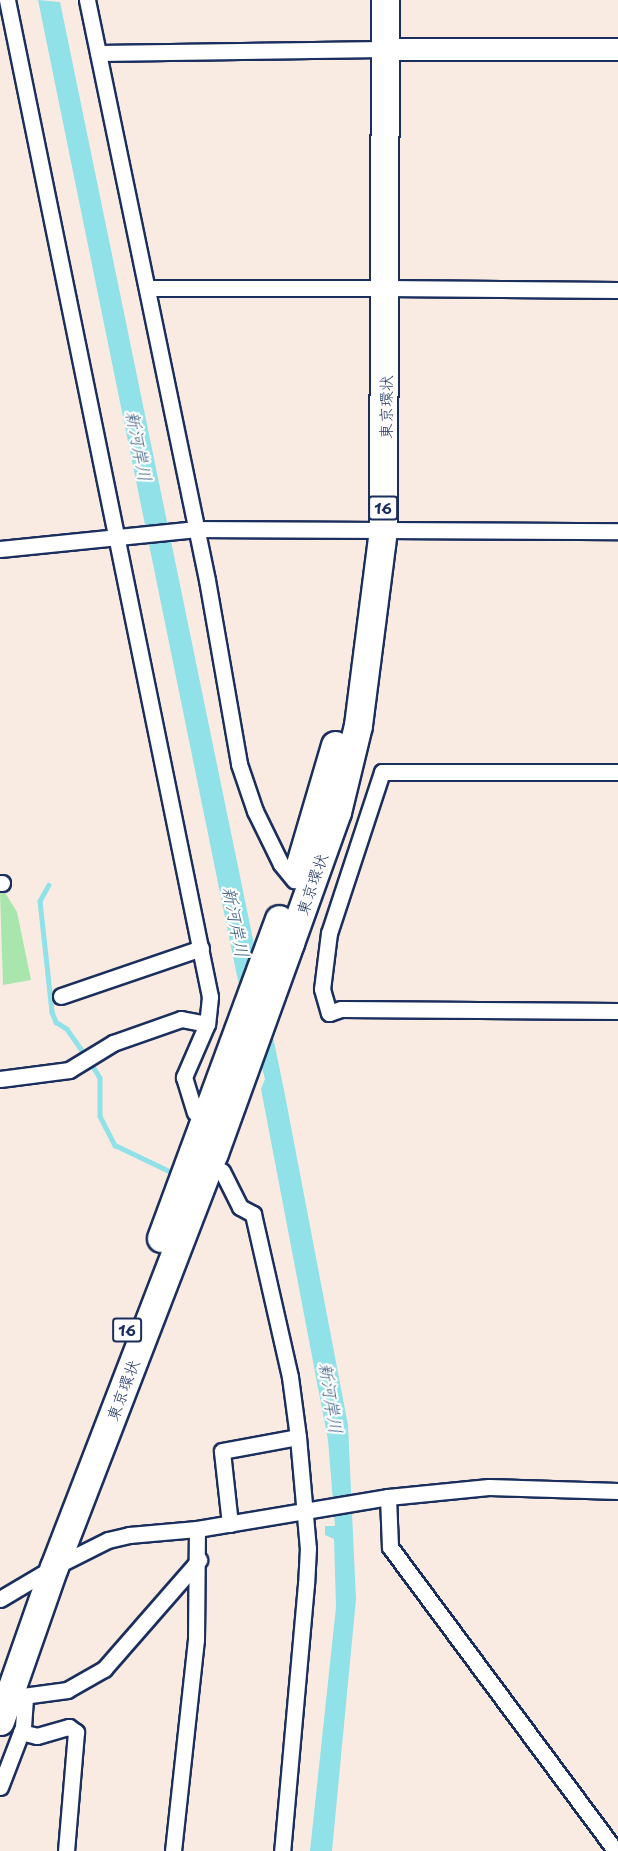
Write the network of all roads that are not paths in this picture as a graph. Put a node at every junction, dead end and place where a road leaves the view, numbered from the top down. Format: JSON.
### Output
{"nodes":[{"id":1,"x":7,"y":0,"type":"edge"},
{"id":2,"x":87,"y":0,"type":"edge"},
{"id":3,"x":366,"y":0,"type":"edge"},
{"id":4,"x":385,"y":0,"type":"edge"},
{"id":5,"x":375,"y":49,"type":"junction"},
{"id":6,"x":618,"y":49,"type":"edge"},
{"id":7,"x":98,"y":53,"type":"junction"},
{"id":8,"x":147,"y":288,"type":"junction"},
{"id":9,"x":378,"y":288,"type":"junction"},
{"id":10,"x":618,"y":290,"type":"edge"},
{"id":11,"x":192,"y":529,"type":"junction"},
{"id":12,"x":618,"y":531,"type":"edge"},
{"id":13,"x":375,"y":532,"type":"junction"},
{"id":14,"x":121,"y":535,"type":"junction"},
{"id":15,"x":0,"y":549,"type":"edge"},
{"id":16,"x":618,"y":772,"type":"edge"},
{"id":17,"x":294,"y":880,"type":"junction"},
{"id":18,"x":201,"y":948,"type":"junction"},
{"id":19,"x":61,"y":996,"type":"dead end"},
{"id":20,"x":618,"y":1011,"type":"edge"},
{"id":21,"x":207,"y":1024,"type":"junction"},
{"id":22,"x":0,"y":1079,"type":"edge"},
{"id":23,"x":195,"y":1112,"type":"dead end"},
{"id":24,"x":222,"y":1171,"type":"dead end"},
{"id":25,"x":298,"y":1437,"type":"junction"},
{"id":26,"x":618,"y":1491,"type":"edge"},
{"id":27,"x":384,"y":1497,"type":"junction"},
{"id":28,"x":306,"y":1511,"type":"junction"},
{"id":29,"x":231,"y":1524,"type":"junction"},
{"id":30,"x":197,"y":1529,"type":"junction"},
{"id":31,"x":199,"y":1560,"type":"junction"},
{"id":32,"x":46,"y":1572,"type":"junction"},
{"id":33,"x":0,"y":1599,"type":"edge"},
{"id":34,"x":11,"y":1705,"type":"edge"},
{"id":35,"x":0,"y":1787,"type":"edge"},
{"id":36,"x":66,"y":1851,"type":"edge"},
{"id":37,"x":173,"y":1851,"type":"edge"},
{"id":38,"x":282,"y":1851,"type":"edge"},
{"id":39,"x":616,"y":1851,"type":"edge"}],
"edges":[{"from":1,"to":14,"type":"street"},
{"from":2,"to":7,"type":"street"},
{"from":3,"to":5,"type":"highway","name":"東京環状","number":"16"},
{"from":4,"to":5,"type":"highway","name":"東京環状","number":"16"},
{"from":5,"to":6,"type":"street"},
{"from":5,"to":7,"type":"street"},
{"from":5,"to":9,"type":"highway","name":"東京環状","number":"16"},
{"from":7,"to":8,"type":"street"},
{"from":8,"to":9,"type":"street"},
{"from":8,"to":11,"type":"street"},
{"from":9,"to":10,"type":"street"},
{"from":9,"to":13,"type":"highway","name":"東京環状","number":"16"},
{"from":11,"to":13,"type":"street"},
{"from":11,"to":14,"type":"street"},
{"from":11,"to":17,"type":"street"},
{"from":12,"to":13,"type":"street"},
{"from":13,"to":17,"type":"highway","name":"東京環状","number":"16"},
{"from":13,"to":32,"type":"highway","name":"東京環状","number":"16"},
{"from":14,"to":15,"type":"street"},
{"from":14,"to":18,"type":"street"},
{"from":16,"to":20,"type":"street"},
{"from":17,"to":32,"type":"highway","name":"東京環状","number":"16"},
{"from":18,"to":19,"type":"street"},
{"from":18,"to":21,"type":"street"},
{"from":21,"to":22,"type":"street"},
{"from":21,"to":23,"type":"street"},
{"from":24,"to":25,"type":"street"},
{"from":25,"to":28,"type":"street"},
{"from":25,"to":29,"type":"street"},
{"from":26,"to":27,"type":"street"},
{"from":27,"to":28,"type":"street"},
{"from":27,"to":39,"type":"street"},
{"from":28,"to":29,"type":"street"},
{"from":28,"to":38,"type":"street"},
{"from":29,"to":30,"type":"street"},
{"from":30,"to":31,"type":"street"},
{"from":30,"to":32,"type":"street"},
{"from":31,"to":34,"type":"street"},
{"from":31,"to":37,"type":"street"},
{"from":32,"to":33,"type":"street"},
{"from":32,"to":34,"type":"highway","name":"東京環状","number":"16"},
{"from":34,"to":35,"type":"street"},
{"from":34,"to":36,"type":"street"}]}
